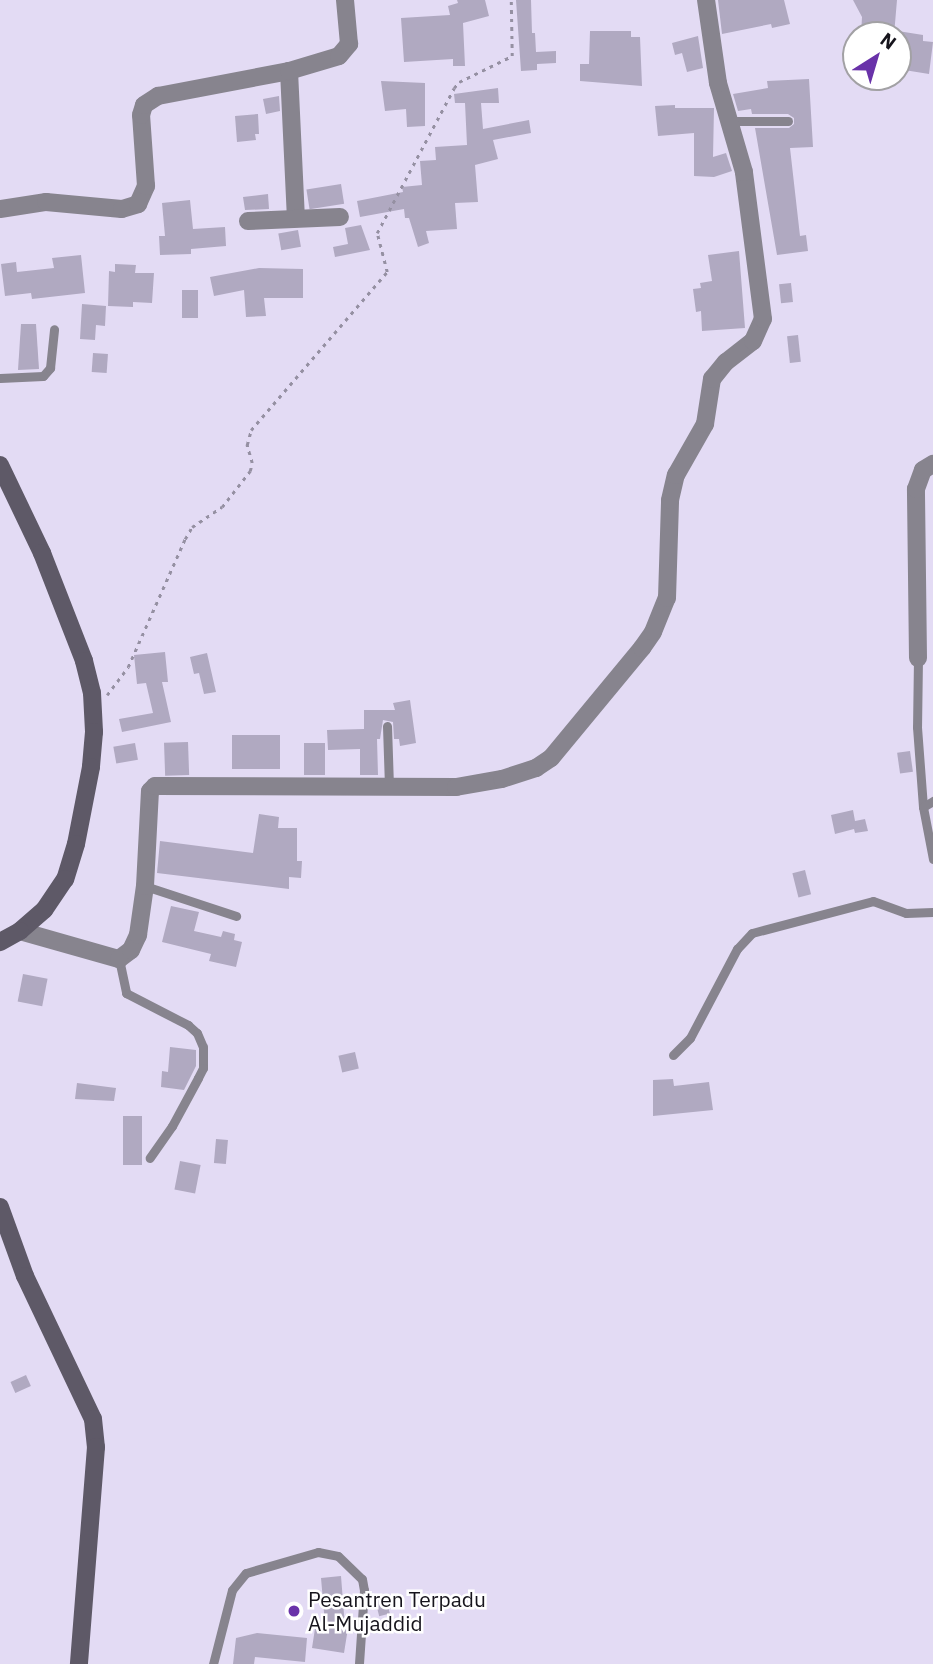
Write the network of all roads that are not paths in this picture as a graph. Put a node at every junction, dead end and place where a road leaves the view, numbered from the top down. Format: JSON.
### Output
{"nodes":[{"id":1,"x":345,"y":0,"type":"edge"},
{"id":2,"x":706,"y":0,"type":"edge"},
{"id":3,"x":289,"y":71,"type":"junction"},
{"id":4,"x":730,"y":121,"type":"junction"},
{"id":5,"x":788,"y":121,"type":"dead end"},
{"id":6,"x":0,"y":209,"type":"edge"},
{"id":7,"x":296,"y":217,"type":"junction"},
{"id":8,"x":341,"y":218,"type":"dead end"},
{"id":9,"x":248,"y":221,"type":"dead end"},
{"id":10,"x":54,"y":329,"type":"dead end"},
{"id":11,"x":0,"y":378,"type":"edge"},
{"id":12,"x":933,"y":464,"type":"edge"},
{"id":13,"x":0,"y":465,"type":"edge"},
{"id":14,"x":918,"y":658,"type":"joint"},
{"id":15,"x":387,"y":726,"type":"dead end"},
{"id":16,"x":389,"y":789,"type":"junction"},
{"id":17,"x":933,"y":801,"type":"edge"},
{"id":18,"x":923,"y":807,"type":"junction"},
{"id":19,"x":933,"y":859,"type":"edge"},
{"id":20,"x":145,"y":886,"type":"junction"},
{"id":21,"x":933,"y":912,"type":"edge"},
{"id":22,"x":236,"y":916,"type":"dead end"},
{"id":23,"x":20,"y":931,"type":"junction"},
{"id":24,"x":0,"y":942,"type":"edge"},
{"id":25,"x":119,"y":960,"type":"junction"},
{"id":26,"x":673,"y":1055,"type":"dead end"},
{"id":27,"x":150,"y":1158,"type":"dead end"},
{"id":28,"x":0,"y":1207,"type":"edge"},
{"id":29,"x":79,"y":1664,"type":"edge"},
{"id":30,"x":213,"y":1664,"type":"edge"},
{"id":31,"x":359,"y":1664,"type":"edge"}],
"edges":[{"from":1,"to":3,"type":"street"},
{"from":2,"to":4,"type":"street"},
{"from":3,"to":6,"type":"street"},
{"from":3,"to":7,"type":"street"},
{"from":4,"to":5,"type":"lane"},
{"from":4,"to":16,"type":"street"},
{"from":7,"to":8,"type":"street"},
{"from":7,"to":9,"type":"street"},
{"from":10,"to":11,"type":"lane"},
{"from":12,"to":14,"type":"street"},
{"from":13,"to":23,"type":"street"},
{"from":14,"to":18,"type":"lane"},
{"from":15,"to":16,"type":"lane"},
{"from":16,"to":20,"type":"street"},
{"from":17,"to":18,"type":"lane"},
{"from":18,"to":19,"type":"lane"},
{"from":20,"to":22,"type":"lane"},
{"from":20,"to":25,"type":"street"},
{"from":21,"to":26,"type":"lane"},
{"from":23,"to":24,"type":"street"},
{"from":23,"to":25,"type":"street"},
{"from":25,"to":27,"type":"lane"},
{"from":28,"to":29,"type":"street"},
{"from":30,"to":31,"type":"lane"}]}
